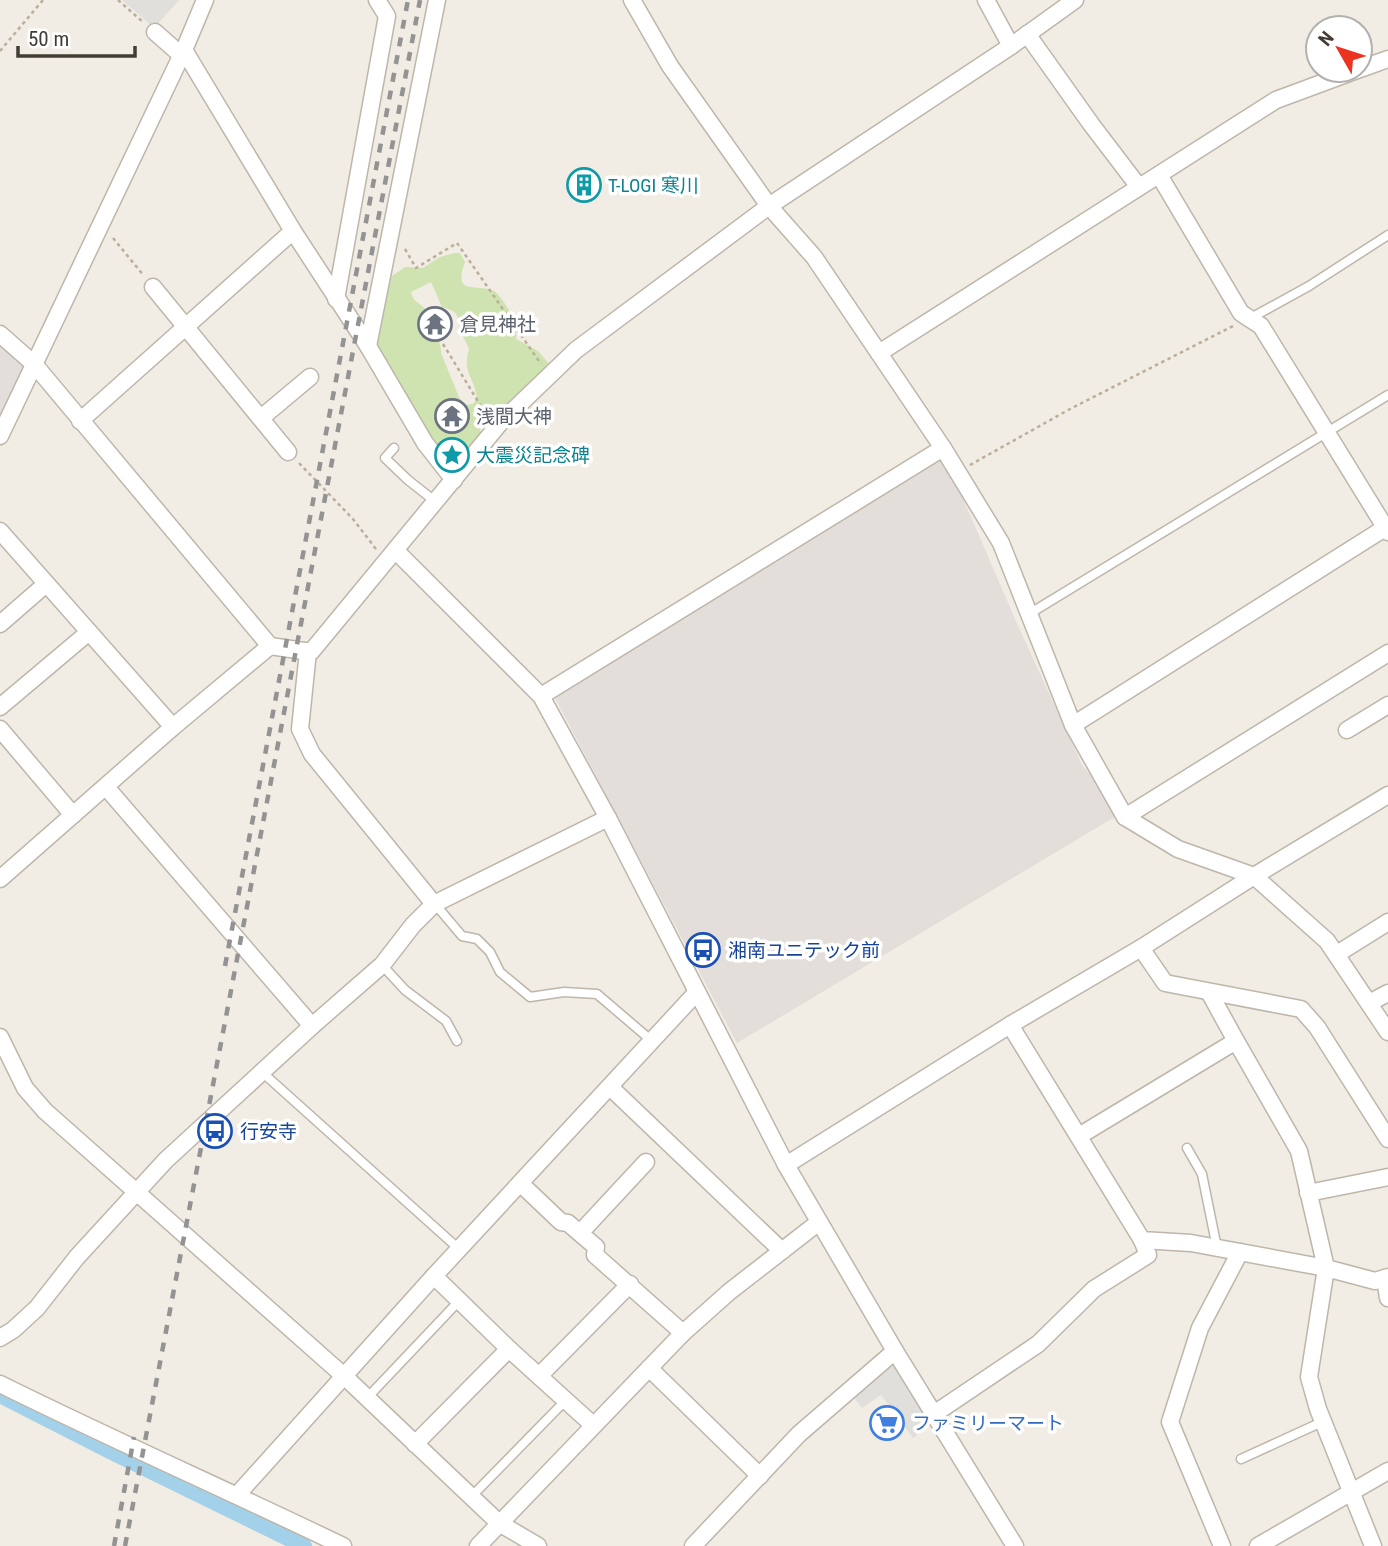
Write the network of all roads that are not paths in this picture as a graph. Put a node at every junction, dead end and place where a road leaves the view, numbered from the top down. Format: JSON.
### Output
{"nodes":[{"id":1,"x":205,"y":0,"type":"edge"},
{"id":2,"x":377,"y":0,"type":"edge"},
{"id":3,"x":437,"y":0,"type":"edge"},
{"id":4,"x":632,"y":0,"type":"edge"},
{"id":5,"x":986,"y":0,"type":"edge"},
{"id":6,"x":1075,"y":0,"type":"edge"},
{"id":7,"x":155,"y":32,"type":"road end"},
{"id":8,"x":1027,"y":34,"type":"junction"},
{"id":9,"x":1011,"y":46,"type":"junction"},
{"id":10,"x":182,"y":52,"type":"junction"},
{"id":11,"x":1319,"y":84,"type":"edge"},
{"id":12,"x":1159,"y":175,"type":"junction"},
{"id":13,"x":1139,"y":187,"type":"junction"},
{"id":14,"x":769,"y":206,"type":"junction"},
{"id":15,"x":293,"y":231,"type":"junction"},
{"id":16,"x":1388,"y":235,"type":"edge"},
{"id":17,"x":153,"y":287,"type":"road end"},
{"id":18,"x":336,"y":299,"type":"junction"},
{"id":19,"x":1249,"y":319,"type":"junction"},
{"id":20,"x":186,"y":327,"type":"junction"},
{"id":21,"x":0,"y":334,"type":"edge"},
{"id":22,"x":368,"y":346,"type":"junction"},
{"id":23,"x":879,"y":353,"type":"junction"},
{"id":24,"x":34,"y":364,"type":"junction"},
{"id":25,"x":310,"y":377,"type":"dead end"},
{"id":26,"x":1388,"y":394,"type":"edge"},
{"id":27,"x":261,"y":418,"type":"junction"},
{"id":28,"x":80,"y":421,"type":"junction"},
{"id":29,"x":1327,"y":433,"type":"junction"},
{"id":30,"x":0,"y":436,"type":"edge"},
{"id":31,"x":394,"y":448,"type":"dead end"},
{"id":32,"x":943,"y":448,"type":"junction"},
{"id":33,"x":288,"y":452,"type":"road end"},
{"id":34,"x":454,"y":480,"type":"junction"},
{"id":35,"x":436,"y":502,"type":"junction"},
{"id":36,"x":1387,"y":529,"type":"edge"},
{"id":37,"x":0,"y":531,"type":"edge"},
{"id":38,"x":392,"y":557,"type":"junction"},
{"id":39,"x":46,"y":584,"type":"junction"},
{"id":40,"x":1028,"y":615,"type":"junction"},
{"id":41,"x":0,"y":624,"type":"edge"},
{"id":42,"x":89,"y":632,"type":"junction"},
{"id":43,"x":270,"y":646,"type":"junction"},
{"id":44,"x":308,"y":651,"type":"junction"},
{"id":45,"x":1388,"y":653,"type":"edge"},
{"id":46,"x":541,"y":696,"type":"junction"},
{"id":47,"x":1388,"y":705,"type":"edge"},
{"id":48,"x":0,"y":707,"type":"edge"},
{"id":49,"x":1073,"y":725,"type":"junction"},
{"id":50,"x":173,"y":727,"type":"junction"},
{"id":51,"x":0,"y":729,"type":"edge"},
{"id":52,"x":1347,"y":730,"type":"dead end"},
{"id":53,"x":106,"y":787,"type":"junction"},
{"id":54,"x":1388,"y":794,"type":"edge"},
{"id":55,"x":73,"y":815,"type":"junction"},
{"id":56,"x":1125,"y":817,"type":"junction"},
{"id":57,"x":608,"y":818,"type":"junction"},
{"id":58,"x":1254,"y":876,"type":"junction"},
{"id":59,"x":0,"y":879,"type":"edge"},
{"id":60,"x":434,"y":904,"type":"junction"},
{"id":61,"x":1388,"y":922,"type":"edge"},
{"id":62,"x":1141,"y":948,"type":"junction"},
{"id":63,"x":1337,"y":954,"type":"junction"},
{"id":64,"x":382,"y":965,"type":"junction"},
{"id":65,"x":697,"y":992,"type":"junction"},
{"id":66,"x":1209,"y":992,"type":"junction"},
{"id":67,"x":1388,"y":993,"type":"edge"},
{"id":68,"x":1369,"y":1003,"type":"junction"},
{"id":69,"x":1010,"y":1025,"type":"junction"},
{"id":70,"x":312,"y":1026,"type":"junction"},
{"id":71,"x":1388,"y":1032,"type":"edge"},
{"id":72,"x":0,"y":1037,"type":"edge"},
{"id":73,"x":457,"y":1041,"type":"dead end"},
{"id":74,"x":652,"y":1041,"type":"junction"},
{"id":75,"x":1236,"y":1041,"type":"junction"},
{"id":76,"x":263,"y":1073,"type":"junction"},
{"id":77,"x":610,"y":1087,"type":"junction"},
{"id":78,"x":1079,"y":1136,"type":"junction"},
{"id":79,"x":1388,"y":1139,"type":"edge"},
{"id":80,"x":1187,"y":1148,"type":"dead end"},
{"id":81,"x":646,"y":1162,"type":"dead end"},
{"id":82,"x":786,"y":1165,"type":"junction"},
{"id":83,"x":1388,"y":1177,"type":"edge"},
{"id":84,"x":521,"y":1184,"type":"junction"},
{"id":85,"x":1308,"y":1193,"type":"junction"},
{"id":86,"x":136,"y":1194,"type":"junction"},
{"id":87,"x":819,"y":1222,"type":"junction"},
{"id":88,"x":580,"y":1233,"type":"junction"},
{"id":89,"x":1142,"y":1240,"type":"junction"},
{"id":90,"x":459,"y":1248,"type":"junction"},
{"id":91,"x":1217,"y":1248,"type":"junction"},
{"id":92,"x":782,"y":1251,"type":"junction"},
{"id":93,"x":1240,"y":1252,"type":"junction"},
{"id":94,"x":1326,"y":1268,"type":"junction"},
{"id":95,"x":434,"y":1276,"type":"junction"},
{"id":96,"x":1386,"y":1278,"type":"edge"},
{"id":97,"x":630,"y":1284,"type":"junction"},
{"id":98,"x":1388,"y":1298,"type":"edge"},
{"id":99,"x":459,"y":1301,"type":"junction"},
{"id":100,"x":683,"y":1333,"type":"junction"},
{"id":101,"x":0,"y":1338,"type":"edge"},
{"id":102,"x":509,"y":1349,"type":"junction"},
{"id":103,"x":895,"y":1351,"type":"junction"},
{"id":104,"x":649,"y":1368,"type":"junction"},
{"id":105,"x":344,"y":1376,"type":"junction"},
{"id":106,"x":539,"y":1376,"type":"junction"},
{"id":107,"x":0,"y":1384,"type":"edge"},
{"id":108,"x":367,"y":1398,"type":"junction"},
{"id":109,"x":566,"y":1400,"type":"junction"},
{"id":110,"x":934,"y":1414,"type":"junction"},
{"id":111,"x":1322,"y":1422,"type":"junction"},
{"id":112,"x":593,"y":1425,"type":"junction"},
{"id":113,"x":415,"y":1444,"type":"junction"},
{"id":114,"x":1241,"y":1460,"type":"dead end"},
{"id":115,"x":1388,"y":1471,"type":"edge"},
{"id":116,"x":760,"y":1476,"type":"junction"},
{"id":117,"x":1351,"y":1493,"type":"junction"},
{"id":118,"x":237,"y":1495,"type":"junction"},
{"id":119,"x":471,"y":1497,"type":"junction"},
{"id":120,"x":499,"y":1523,"type":"junction"},
{"id":121,"x":343,"y":1546,"type":"edge"},
{"id":122,"x":478,"y":1546,"type":"edge"},
{"id":123,"x":538,"y":1546,"type":"edge"},
{"id":124,"x":693,"y":1546,"type":"edge"},
{"id":125,"x":1015,"y":1546,"type":"edge"},
{"id":126,"x":1222,"y":1546,"type":"edge"},
{"id":127,"x":1258,"y":1546,"type":"edge"},
{"id":128,"x":1373,"y":1546,"type":"edge"}],
"edges":[{"from":1,"to":10,"type":"street"},
{"from":2,"to":18,"type":"street"},
{"from":3,"to":22,"type":"street"},
{"from":4,"to":14,"type":"street"},
{"from":5,"to":9,"type":"street"},
{"from":6,"to":8,"type":"street"},
{"from":7,"to":10,"type":"street"},
{"from":8,"to":9,"type":"street"},
{"from":8,"to":13,"type":"street"},
{"from":9,"to":14,"type":"street"},
{"from":10,"to":15,"type":"street"},
{"from":10,"to":24,"type":"street"},
{"from":11,"to":12,"type":"street"},
{"from":12,"to":13,"type":"street"},
{"from":12,"to":19,"type":"street"},
{"from":13,"to":23,"type":"street"},
{"from":14,"to":23,"type":"street"},
{"from":14,"to":34,"type":"street"},
{"from":15,"to":18,"type":"street"},
{"from":15,"to":20,"type":"street"},
{"from":16,"to":19,"type":"lane"},
{"from":17,"to":20,"type":"street"},
{"from":18,"to":22,"type":"street"},
{"from":19,"to":29,"type":"street"},
{"from":20,"to":27,"type":"street"},
{"from":20,"to":28,"type":"street"},
{"from":21,"to":24,"type":"street"},
{"from":22,"to":34,"type":"street"},
{"from":23,"to":32,"type":"street"},
{"from":24,"to":28,"type":"street"},
{"from":24,"to":30,"type":"street"},
{"from":25,"to":27,"type":"street"},
{"from":26,"to":29,"type":"lane"},
{"from":27,"to":33,"type":"street"},
{"from":28,"to":43,"type":"street"},
{"from":29,"to":36,"type":"street"},
{"from":29,"to":40,"type":"lane"},
{"from":31,"to":35,"type":"lane"},
{"from":32,"to":40,"type":"street"},
{"from":32,"to":46,"type":"street"},
{"from":34,"to":35,"type":"street"},
{"from":35,"to":38,"type":"street"},
{"from":36,"to":49,"type":"street"},
{"from":37,"to":39,"type":"street"},
{"from":38,"to":44,"type":"street"},
{"from":38,"to":46,"type":"street"},
{"from":39,"to":41,"type":"street"},
{"from":39,"to":42,"type":"street"},
{"from":40,"to":49,"type":"street"},
{"from":42,"to":48,"type":"street"},
{"from":42,"to":50,"type":"street"},
{"from":43,"to":44,"type":"street"},
{"from":43,"to":50,"type":"street"},
{"from":44,"to":60,"type":"street"},
{"from":45,"to":56,"type":"street"},
{"from":46,"to":57,"type":"street"},
{"from":47,"to":52,"type":"street"},
{"from":49,"to":56,"type":"street"},
{"from":50,"to":53,"type":"street"},
{"from":51,"to":55,"type":"street"},
{"from":53,"to":55,"type":"street"},
{"from":53,"to":70,"type":"street"},
{"from":54,"to":58,"type":"street"},
{"from":55,"to":59,"type":"street"},
{"from":56,"to":58,"type":"street"},
{"from":57,"to":60,"type":"street"},
{"from":57,"to":65,"type":"street"},
{"from":58,"to":62,"type":"street"},
{"from":58,"to":63,"type":"street"},
{"from":60,"to":64,"type":"street"},
{"from":60,"to":74,"type":"lane"},
{"from":61,"to":63,"type":"street"},
{"from":62,"to":66,"type":"street"},
{"from":62,"to":69,"type":"street"},
{"from":63,"to":68,"type":"street"},
{"from":64,"to":70,"type":"street"},
{"from":64,"to":73,"type":"lane"},
{"from":65,"to":74,"type":"street"},
{"from":65,"to":82,"type":"street"},
{"from":66,"to":75,"type":"street"},
{"from":66,"to":79,"type":"street"},
{"from":67,"to":68,"type":"street"},
{"from":68,"to":71,"type":"street"},
{"from":69,"to":78,"type":"street"},
{"from":69,"to":82,"type":"street"},
{"from":70,"to":76,"type":"street"},
{"from":72,"to":86,"type":"street"},
{"from":74,"to":77,"type":"street"},
{"from":75,"to":78,"type":"street"},
{"from":75,"to":85,"type":"street"},
{"from":76,"to":86,"type":"street"},
{"from":76,"to":90,"type":"lane"},
{"from":77,"to":84,"type":"street"},
{"from":77,"to":92,"type":"street"},
{"from":78,"to":89,"type":"street"},
{"from":80,"to":91,"type":"lane"},
{"from":81,"to":88,"type":"street"},
{"from":82,"to":87,"type":"street"},
{"from":83,"to":85,"type":"street"},
{"from":84,"to":88,"type":"street"},
{"from":84,"to":90,"type":"street"},
{"from":85,"to":94,"type":"street"},
{"from":86,"to":101,"type":"street"},
{"from":86,"to":105,"type":"street"},
{"from":87,"to":92,"type":"street"},
{"from":87,"to":103,"type":"street"},
{"from":88,"to":97,"type":"street"},
{"from":89,"to":91,"type":"street"},
{"from":89,"to":110,"type":"street"},
{"from":90,"to":95,"type":"street"},
{"from":91,"to":93,"type":"street"},
{"from":92,"to":100,"type":"street"},
{"from":93,"to":94,"type":"street"},
{"from":93,"to":126,"type":"street"},
{"from":94,"to":96,"type":"street"},
{"from":94,"to":111,"type":"street"},
{"from":95,"to":99,"type":"street"},
{"from":95,"to":105,"type":"street"},
{"from":96,"to":98,"type":"street"},
{"from":97,"to":100,"type":"street"},
{"from":97,"to":106,"type":"street"},
{"from":99,"to":102,"type":"street"},
{"from":99,"to":108,"type":"lane"},
{"from":100,"to":104,"type":"street"},
{"from":102,"to":106,"type":"street"},
{"from":102,"to":113,"type":"street"},
{"from":103,"to":110,"type":"street"},
{"from":103,"to":116,"type":"street"},
{"from":104,"to":112,"type":"street"},
{"from":104,"to":116,"type":"street"},
{"from":105,"to":108,"type":"street"},
{"from":105,"to":118,"type":"street"},
{"from":106,"to":109,"type":"street"},
{"from":107,"to":118,"type":"street"},
{"from":108,"to":113,"type":"street"},
{"from":109,"to":112,"type":"street"},
{"from":109,"to":119,"type":"lane"},
{"from":110,"to":125,"type":"street"},
{"from":111,"to":114,"type":"lane"},
{"from":111,"to":117,"type":"street"},
{"from":112,"to":120,"type":"street"},
{"from":113,"to":119,"type":"street"},
{"from":115,"to":117,"type":"street"},
{"from":116,"to":124,"type":"street"},
{"from":117,"to":127,"type":"street"},
{"from":117,"to":128,"type":"street"},
{"from":118,"to":121,"type":"street"},
{"from":119,"to":120,"type":"street"},
{"from":120,"to":122,"type":"street"},
{"from":120,"to":123,"type":"street"}]}
